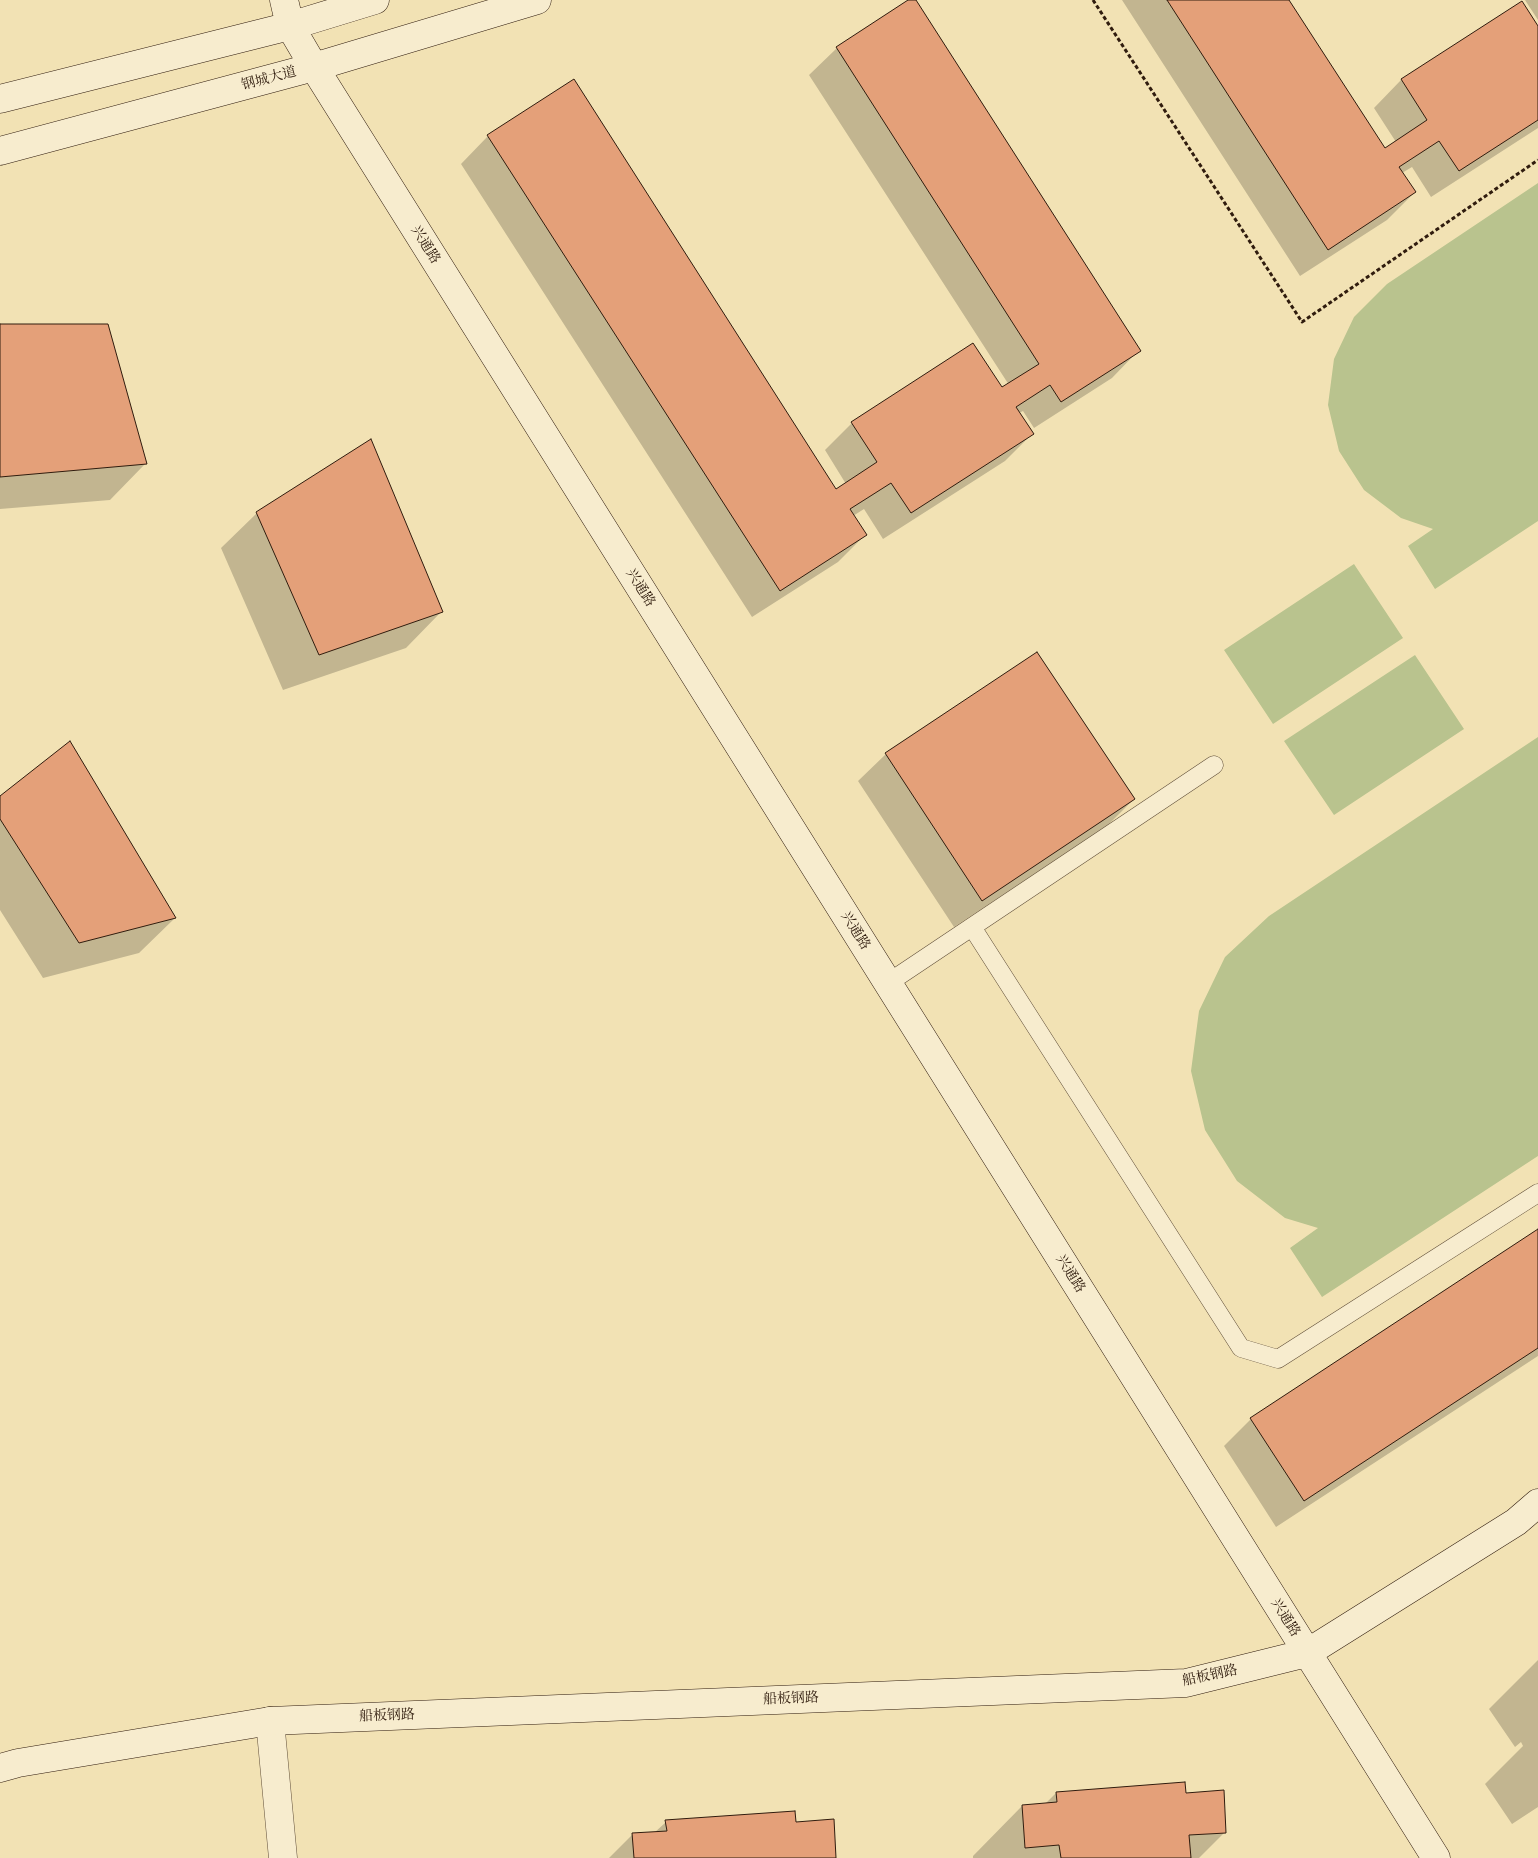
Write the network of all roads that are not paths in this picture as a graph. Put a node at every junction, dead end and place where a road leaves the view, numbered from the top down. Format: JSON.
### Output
{"nodes":[{"id":1,"x":375,"y":0,"type":"edge"},
{"id":2,"x":537,"y":0,"type":"edge"},
{"id":3,"x":287,"y":13,"type":"edge"},
{"id":4,"x":314,"y":67,"type":"junction"},
{"id":5,"x":0,"y":99,"type":"edge"},
{"id":6,"x":0,"y":151,"type":"edge"},
{"id":7,"x":1214,"y":766,"type":"dead end"},
{"id":8,"x":972,"y":927,"type":"junction"},
{"id":9,"x":888,"y":983,"type":"junction"},
{"id":10,"x":1538,"y":1193,"type":"edge"},
{"id":11,"x":1538,"y":1503,"type":"edge"},
{"id":12,"x":1308,"y":1654,"type":"junction"},
{"id":13,"x":270,"y":1721,"type":"junction"},
{"id":14,"x":0,"y":1768,"type":"edge"},
{"id":15,"x":283,"y":1858,"type":"edge"},
{"id":16,"x":1436,"y":1858,"type":"edge"}],
"edges":[{"from":1,"to":3,"type":"street"},
{"from":2,"to":4,"type":"street","name":"钢城大道"},
{"from":3,"to":4,"type":"street","name":"兴通路"},
{"from":3,"to":5,"type":"street"},
{"from":4,"to":6,"type":"street","name":"钢城大道"},
{"from":4,"to":9,"type":"street","name":"兴通路"},
{"from":7,"to":8,"type":"lane"},
{"from":8,"to":9,"type":"lane"},
{"from":8,"to":10,"type":"lane"},
{"from":9,"to":12,"type":"street","name":"兴通路"},
{"from":11,"to":12,"type":"street","name":"船板钢路"},
{"from":12,"to":13,"type":"street","name":"船板钢路"},
{"from":12,"to":16,"type":"street","name":"兴通路"},
{"from":13,"to":14,"type":"street","name":"船板钢路"},
{"from":13,"to":15,"type":"street"}]}
